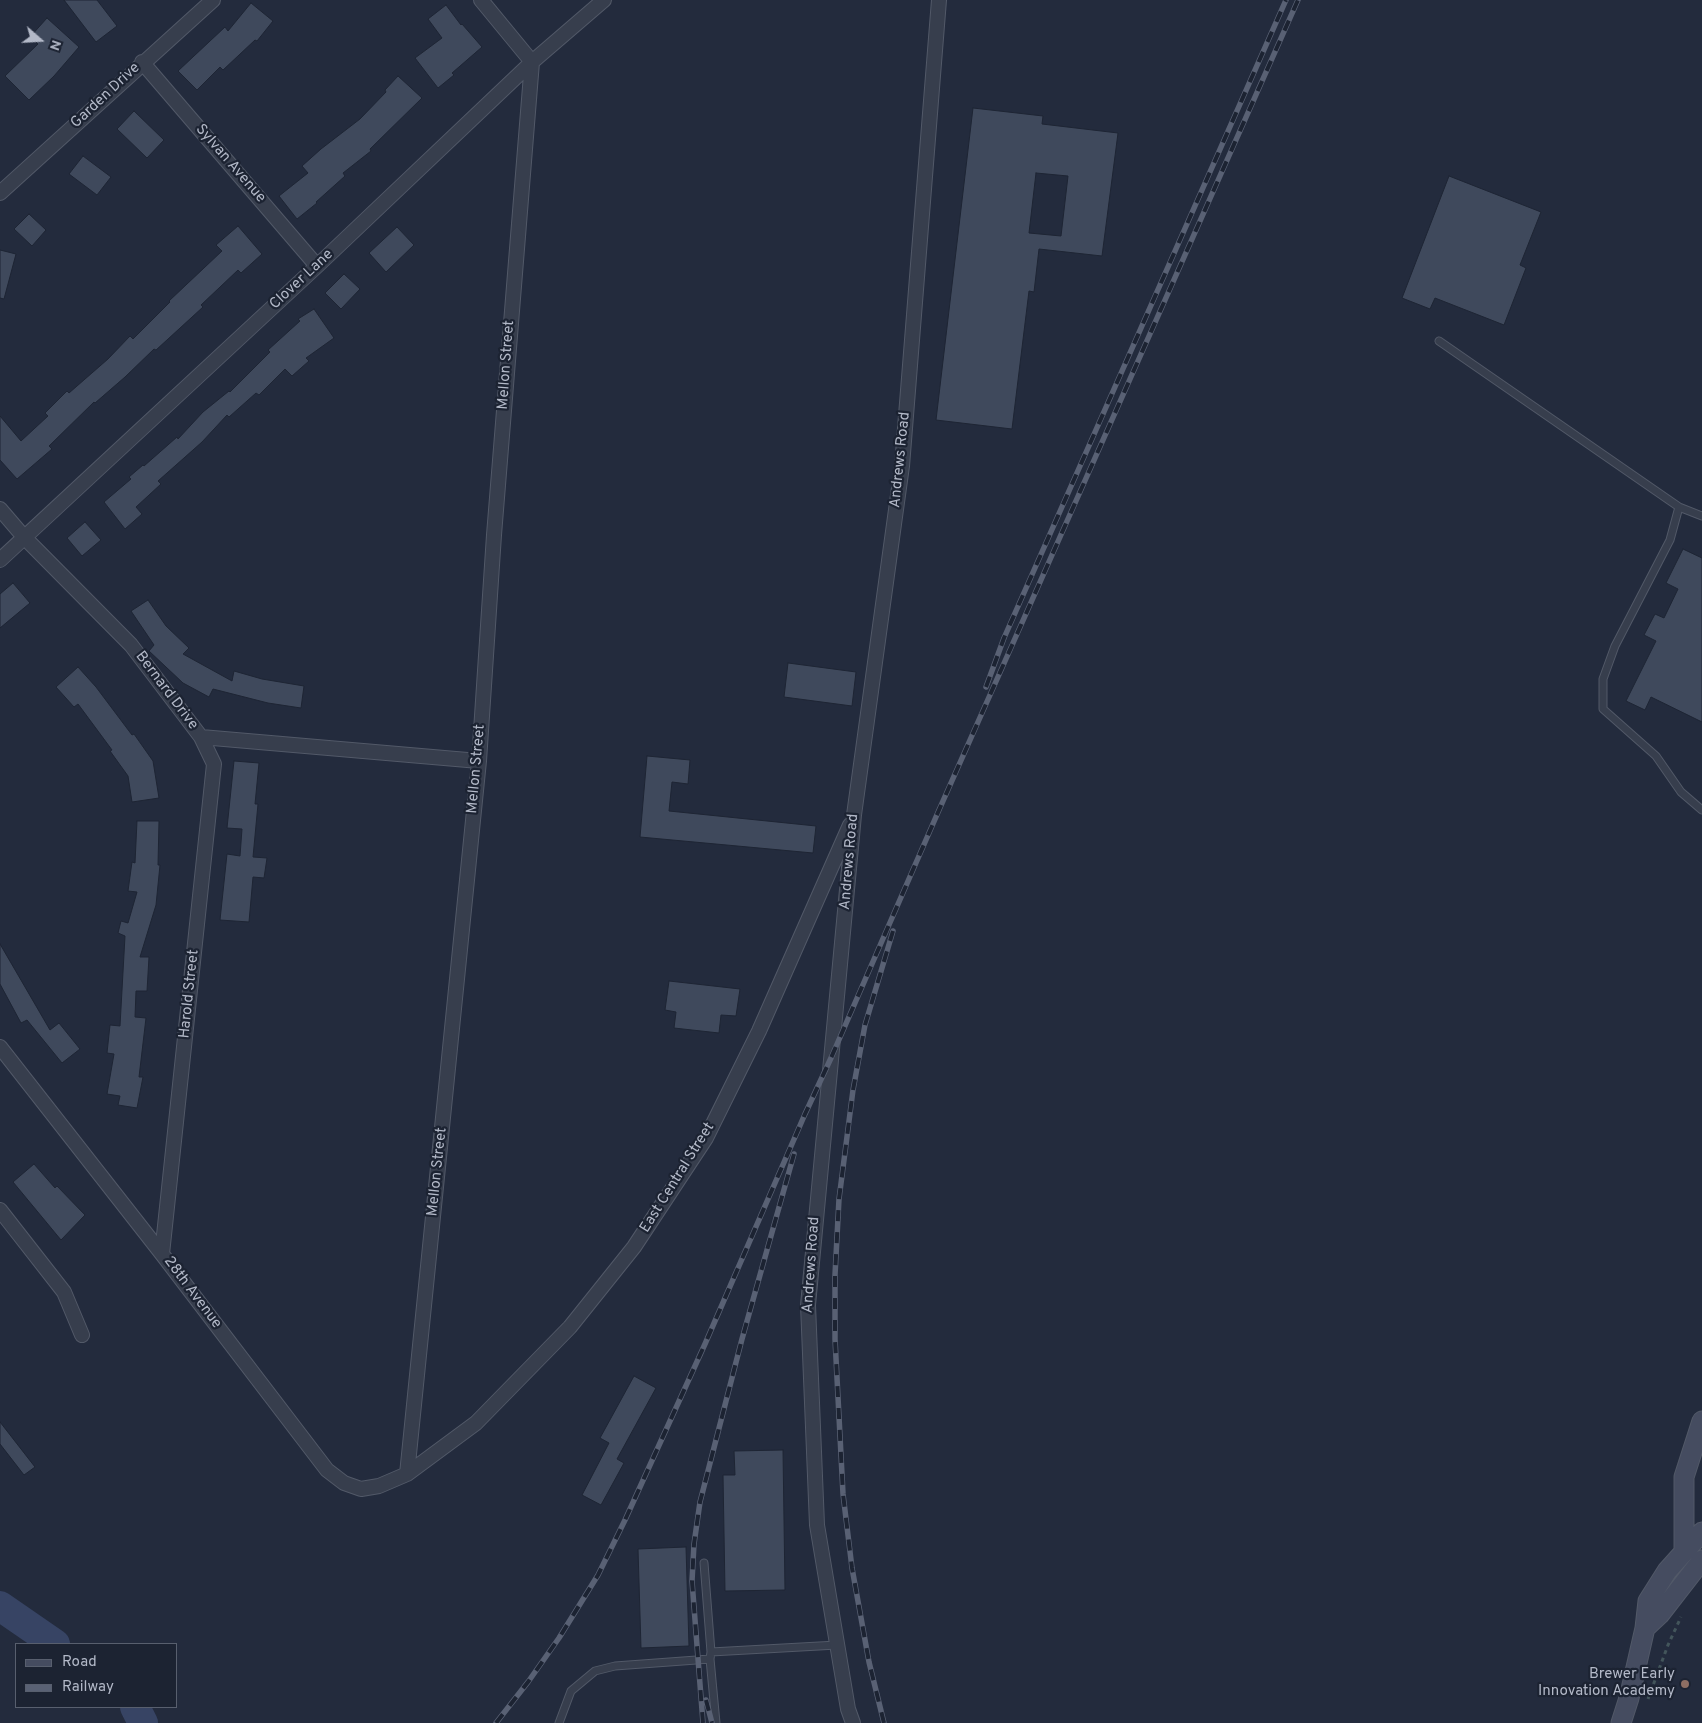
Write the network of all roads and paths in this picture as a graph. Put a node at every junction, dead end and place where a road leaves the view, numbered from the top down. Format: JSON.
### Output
{"nodes":[{"id":1,"x":213,"y":0,"type":"edge"},
{"id":2,"x":481,"y":0,"type":"edge"},
{"id":3,"x":604,"y":0,"type":"edge"},
{"id":4,"x":940,"y":0,"type":"edge"},
{"id":5,"x":142,"y":62,"type":"junction"},
{"id":6,"x":532,"y":62,"type":"junction"},
{"id":7,"x":0,"y":193,"type":"edge"},
{"id":8,"x":318,"y":266,"type":"junction"},
{"id":9,"x":1439,"y":340,"type":"dead end"},
{"id":10,"x":1680,"y":507,"type":"junction"},
{"id":11,"x":0,"y":509,"type":"edge"},
{"id":12,"x":1702,"y":516,"type":"edge"},
{"id":13,"x":24,"y":538,"type":"junction"},
{"id":14,"x":0,"y":560,"type":"edge"},
{"id":15,"x":201,"y":737,"type":"junction"},
{"id":16,"x":479,"y":760,"type":"junction"},
{"id":17,"x":1702,"y":810,"type":"edge"},
{"id":18,"x":854,"y":815,"type":"junction"},
{"id":19,"x":0,"y":1047,"type":"edge"},
{"id":20,"x":0,"y":1210,"type":"edge"},
{"id":21,"x":162,"y":1254,"type":"junction"},
{"id":22,"x":82,"y":1335,"type":"dead end"},
{"id":23,"x":1702,"y":1421,"type":"edge"},
{"id":24,"x":408,"y":1474,"type":"junction"},
{"id":25,"x":1702,"y":1532,"type":"edge"},
{"id":26,"x":1684,"y":1550,"type":"junction"},
{"id":27,"x":1702,"y":1560,"type":"edge"},
{"id":28,"x":704,"y":1563,"type":"dead end"},
{"id":29,"x":1682,"y":1617,"type":"dead end"},
{"id":30,"x":1645,"y":1628,"type":"junction"},
{"id":31,"x":837,"y":1645,"type":"junction"},
{"id":32,"x":711,"y":1656,"type":"junction"},
{"id":33,"x":1647,"y":1704,"type":"dead end"},
{"id":34,"x":559,"y":1723,"type":"edge"},
{"id":35,"x":716,"y":1723,"type":"edge"},
{"id":36,"x":853,"y":1723,"type":"edge"},
{"id":37,"x":1621,"y":1723,"type":"edge"}],
"edges":[{"from":1,"to":5,"type":"street","name":"Garden Drive"},
{"from":2,"to":6,"type":"street"},
{"from":3,"to":6,"type":"street","name":"Clover Lane"},
{"from":4,"to":18,"type":"street","name":"Andrews Road"},
{"from":5,"to":7,"type":"street","name":"Garden Drive"},
{"from":5,"to":8,"type":"street","name":"Sylvan Avenue"},
{"from":6,"to":8,"type":"street","name":"Clover Lane"},
{"from":6,"to":16,"type":"street","name":"Mellon Street"},
{"from":8,"to":13,"type":"street","name":"Clover Lane"},
{"from":9,"to":10,"type":"lane"},
{"from":10,"to":12,"type":"lane"},
{"from":10,"to":17,"type":"lane"},
{"from":11,"to":13,"type":"street","name":"Bernard Drive"},
{"from":13,"to":14,"type":"street","name":"Clover Lane"},
{"from":13,"to":15,"type":"street","name":"Bernard Drive"},
{"from":15,"to":16,"type":"street","name":"Bernard Drive"},
{"from":15,"to":21,"type":"street","name":"Harold Street"},
{"from":16,"to":24,"type":"street","name":"Mellon Street"},
{"from":18,"to":24,"type":"street","name":"East Central Street"},
{"from":18,"to":31,"type":"street","name":"Andrews Road"},
{"from":19,"to":21,"type":"street","name":"28th Avenue"},
{"from":20,"to":22,"type":"street"},
{"from":21,"to":24,"type":"street","name":"28th Avenue"},
{"from":23,"to":26,"type":"main road"},
{"from":25,"to":26,"type":"main road"},
{"from":26,"to":30,"type":"main road"},
{"from":27,"to":30,"type":"main road"},
{"from":28,"to":32,"type":"lane"},
{"from":29,"to":33,"type":"path"},
{"from":30,"to":37,"type":"main road"},
{"from":31,"to":32,"type":"lane"},
{"from":31,"to":36,"type":"street","name":"Andrews Road"},
{"from":32,"to":34,"type":"lane"},
{"from":32,"to":35,"type":"lane"}]}
